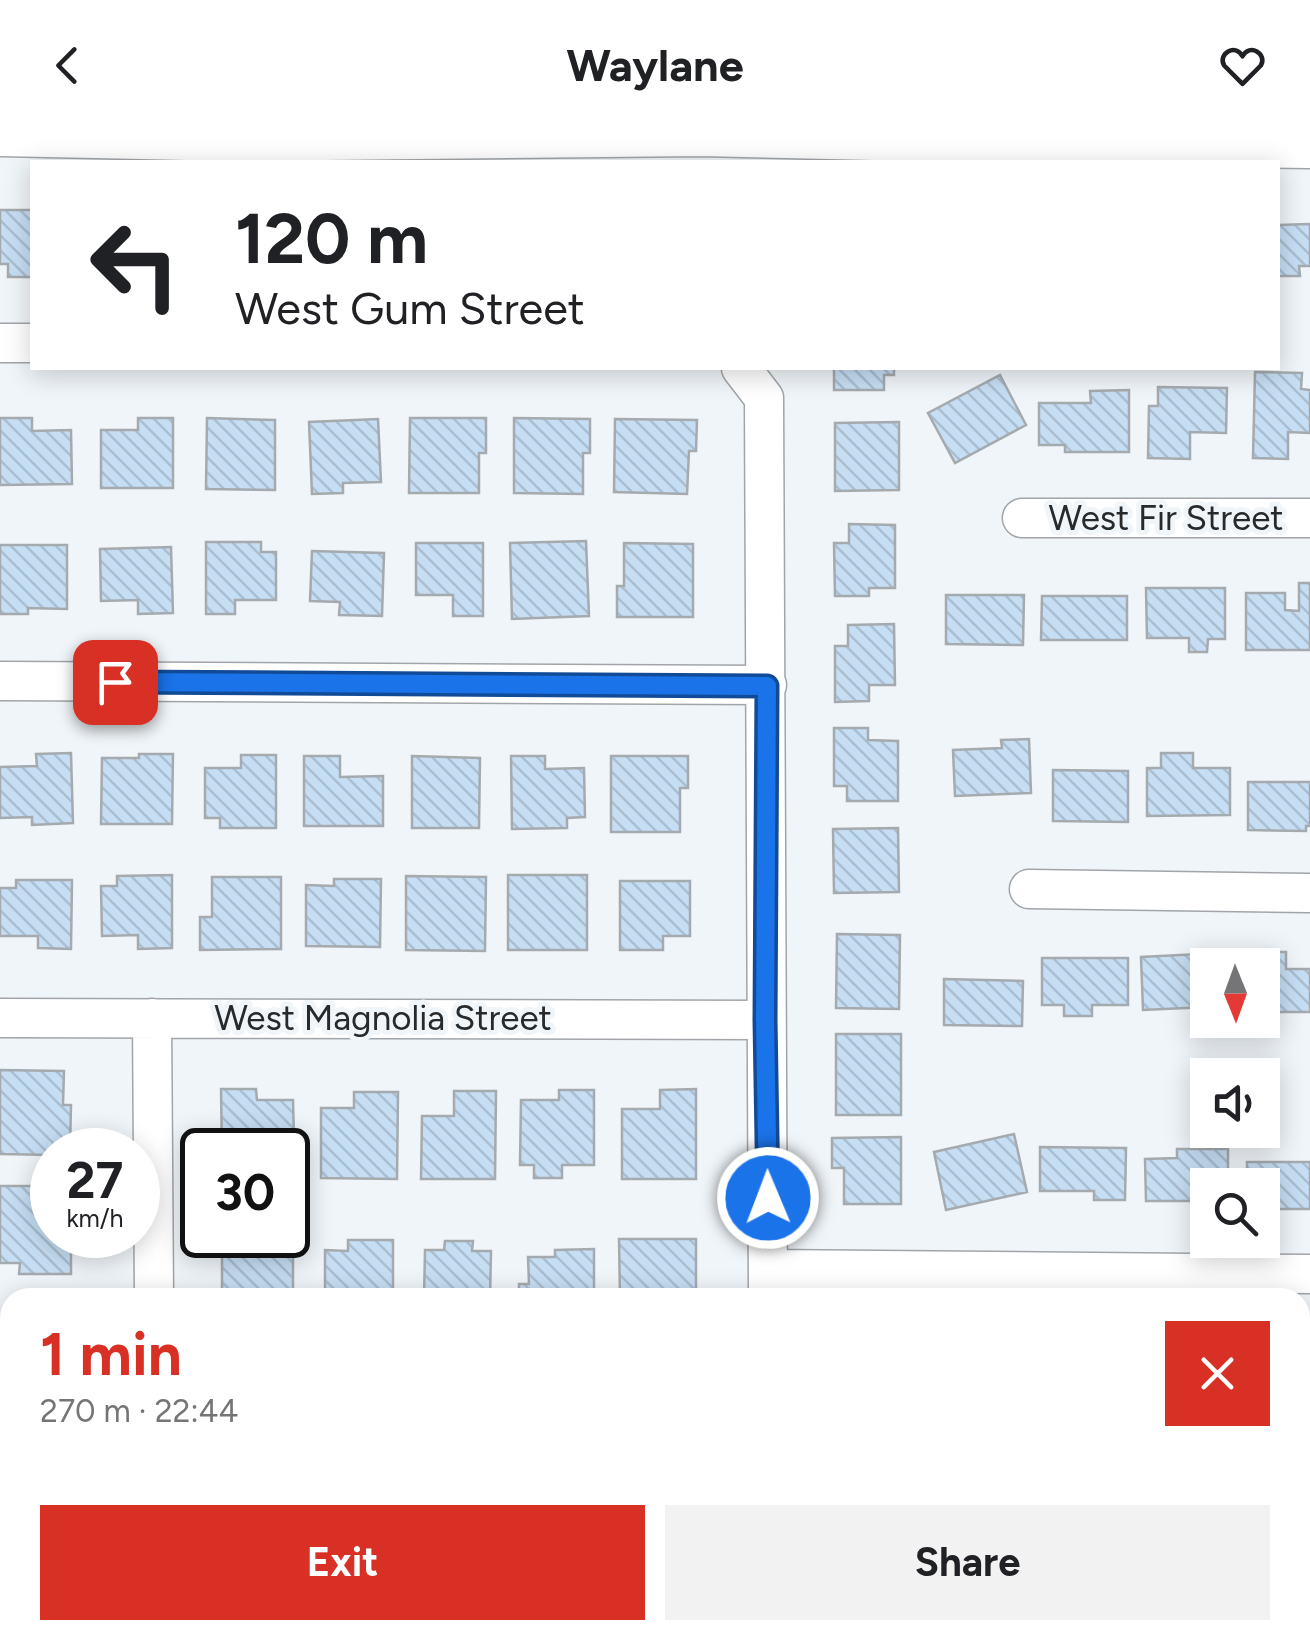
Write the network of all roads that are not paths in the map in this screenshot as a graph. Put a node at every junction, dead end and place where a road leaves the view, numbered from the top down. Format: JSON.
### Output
{"nodes":[{"id":1,"x":0,"y":137,"type":"edge"},
{"id":2,"x":1138,"y":139,"type":"edge"},
{"id":3,"x":698,"y":143,"type":"edge"},
{"id":4,"x":1310,"y":149,"type":"edge"},
{"id":5,"x":0,"y":343,"type":"edge"},
{"id":6,"x":30,"y":343,"type":"edge"},
{"id":7,"x":743,"y":370,"type":"edge"},
{"id":8,"x":1022,"y":518,"type":"dead end"},
{"id":9,"x":1310,"y":518,"type":"edge"},
{"id":10,"x":0,"y":682,"type":"edge"},
{"id":11,"x":767,"y":686,"type":"junction"},
{"id":12,"x":1029,"y":888,"type":"dead end"},
{"id":13,"x":1310,"y":893,"type":"edge"},
{"id":14,"x":0,"y":1018,"type":"edge"},
{"id":15,"x":152,"y":1018,"type":"junction"},
{"id":16,"x":765,"y":1020,"type":"junction"},
{"id":17,"x":1310,"y":1274,"type":"edge"},
{"id":18,"x":768,"y":1283,"type":"edge"},
{"id":19,"x":154,"y":1288,"type":"edge"}],
"edges":[{"from":1,"to":3,"type":"street"},
{"from":2,"to":3,"type":"street"},
{"from":2,"to":4,"type":"street"},
{"from":5,"to":6,"type":"street"},
{"from":7,"to":11,"type":"street"},
{"from":8,"to":9,"type":"street","name":"West Fir Street"},
{"from":10,"to":11,"type":"street"},
{"from":11,"to":16,"type":"street"},
{"from":12,"to":13,"type":"street"},
{"from":14,"to":15,"type":"street","name":"West Magnolia Street"},
{"from":15,"to":16,"type":"street","name":"West Magnolia Street"},
{"from":15,"to":19,"type":"street"},
{"from":16,"to":18,"type":"street"},
{"from":17,"to":18,"type":"street"}]}
